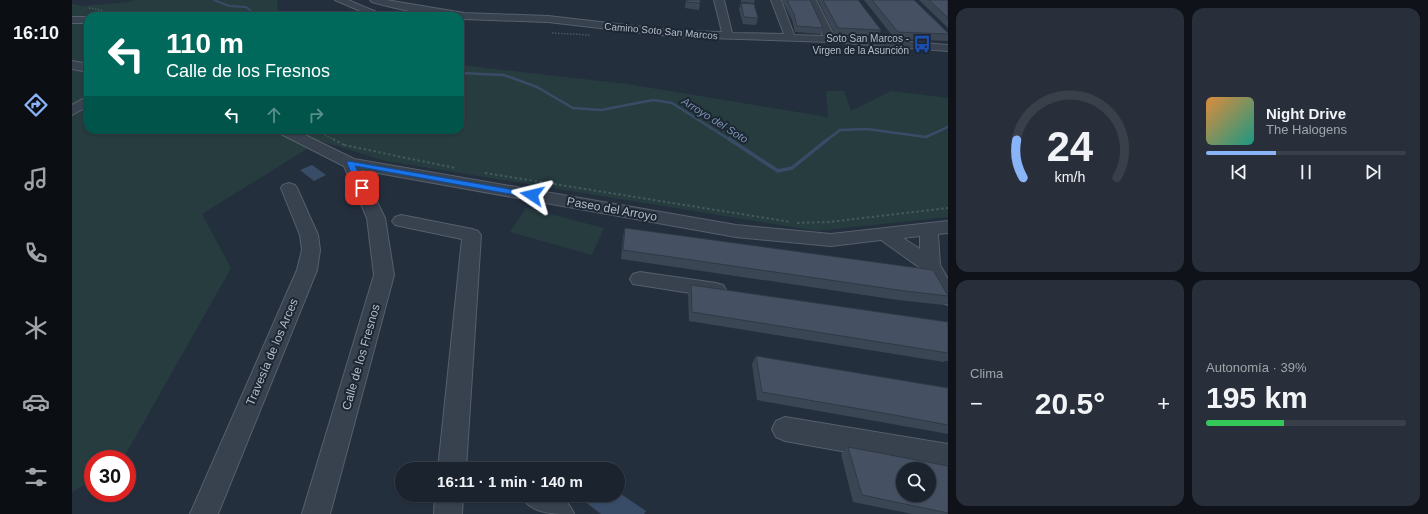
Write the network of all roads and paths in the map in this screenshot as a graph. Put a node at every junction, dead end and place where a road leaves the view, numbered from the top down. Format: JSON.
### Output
{"nodes":[{"id":1,"x":340,"y":0,"type":"edge"},
{"id":2,"x":376,"y":0,"type":"edge"},
{"id":3,"x":437,"y":0,"type":"edge"},
{"id":4,"x":719,"y":0,"type":"edge"},
{"id":5,"x":776,"y":0,"type":"edge"},
{"id":6,"x":811,"y":0,"type":"edge"},
{"id":7,"x":89,"y":8,"type":"dead end"},
{"id":8,"x":420,"y":10,"type":"junction"},
{"id":9,"x":104,"y":12,"type":"edge"},
{"id":10,"x":371,"y":12,"type":"edge"},
{"id":11,"x":435,"y":12,"type":"edge"},
{"id":12,"x":464,"y":16,"type":"edge"},
{"id":13,"x":72,"y":20,"type":"edge"},
{"id":14,"x":84,"y":20,"type":"edge"},
{"id":15,"x":464,"y":26,"type":"edge"},
{"id":16,"x":474,"y":27,"type":"dead end"},
{"id":17,"x":881,"y":31,"type":"edge"},
{"id":18,"x":728,"y":36,"type":"junction"},
{"id":19,"x":790,"y":37,"type":"junction"},
{"id":20,"x":830,"y":39,"type":"junction"},
{"id":21,"x":891,"y":43,"type":"junction"},
{"id":22,"x":948,"y":48,"type":"edge"},
{"id":23,"x":72,"y":65,"type":"edge"},
{"id":24,"x":84,"y":67,"type":"edge"},
{"id":25,"x":84,"y":103,"type":"edge"},
{"id":26,"x":72,"y":111,"type":"edge"},
{"id":27,"x":292,"y":134,"type":"edge"},
{"id":28,"x":344,"y":145,"type":"dead end"},
{"id":29,"x":350,"y":163,"type":"junction"},
{"id":30,"x":462,"y":169,"type":"dead end"},
{"id":31,"x":399,"y":172,"type":"junction"},
{"id":32,"x":484,"y":173,"type":"dead end"},
{"id":33,"x":289,"y":188,"type":"dead end"},
{"id":34,"x":367,"y":200,"type":"junction"},
{"id":35,"x":948,"y":208,"type":"edge"},
{"id":36,"x":401,"y":221,"type":"dead end"},
{"id":37,"x":948,"y":227,"type":"edge"},
{"id":38,"x":929,"y":229,"type":"junction"},
{"id":39,"x":886,"y":235,"type":"junction"},
{"id":40,"x":930,"y":265,"type":"junction"},
{"id":41,"x":640,"y":279,"type":"dead end"},
{"id":42,"x":735,"y":292,"type":"edge"},
{"id":43,"x":948,"y":297,"type":"edge"},
{"id":44,"x":785,"y":430,"type":"dead end"},
{"id":45,"x":948,"y":457,"type":"edge"},
{"id":46,"x":453,"y":462,"type":"edge"},
{"id":47,"x":449,"y":502,"type":"edge"},
{"id":48,"x":544,"y":502,"type":"edge"},
{"id":49,"x":204,"y":514,"type":"edge"},
{"id":50,"x":316,"y":514,"type":"edge"},
{"id":51,"x":448,"y":514,"type":"edge"},
{"id":52,"x":560,"y":514,"type":"edge"}],
"edges":[{"from":1,"to":10,"type":"street"},
{"from":2,"to":8,"type":"street","name":"Camino Soto San Marcos"},
{"from":3,"to":8,"type":"street"},
{"from":4,"to":18,"type":"street"},
{"from":5,"to":19,"type":"street"},
{"from":6,"to":20,"type":"street"},
{"from":7,"to":9,"type":"path"},
{"from":8,"to":11,"type":"street","name":"Camino Soto San Marcos"},
{"from":12,"to":18,"type":"street","name":"Camino Soto San Marcos"},
{"from":13,"to":14,"type":"street"},
{"from":15,"to":16,"type":"street"},
{"from":17,"to":21,"type":"street"},
{"from":18,"to":19,"type":"street","name":"Camino Soto San Marcos"},
{"from":19,"to":20,"type":"street","name":"Camino Soto San Marcos"},
{"from":20,"to":21,"type":"street","name":"Camino Soto San Marcos"},
{"from":21,"to":22,"type":"street","name":"Camino Soto San Marcos"},
{"from":23,"to":24,"type":"street"},
{"from":25,"to":26,"type":"street"},
{"from":27,"to":29,"type":"street","name":"Paseo del Arroyo"},
{"from":28,"to":30,"type":"path"},
{"from":29,"to":31,"type":"street","name":"Paseo del Arroyo"},
{"from":29,"to":34,"type":"street","name":"Calle de los Fresnos"},
{"from":31,"to":34,"type":"street"},
{"from":31,"to":39,"type":"street","name":"Paseo del Arroyo"},
{"from":32,"to":35,"type":"path"},
{"from":33,"to":49,"type":"street","name":"Travesía de los Arces"},
{"from":34,"to":50,"type":"street","name":"Calle de los Fresnos"},
{"from":36,"to":46,"type":"street"},
{"from":37,"to":38,"type":"street","name":"Paseo del Arroyo"},
{"from":38,"to":39,"type":"street","name":"Paseo del Arroyo"},
{"from":38,"to":40,"type":"street"},
{"from":39,"to":40,"type":"street"},
{"from":40,"to":43,"type":"street"},
{"from":41,"to":42,"type":"street"},
{"from":44,"to":45,"type":"street"},
{"from":47,"to":51,"type":"street"},
{"from":48,"to":52,"type":"street"}]}
